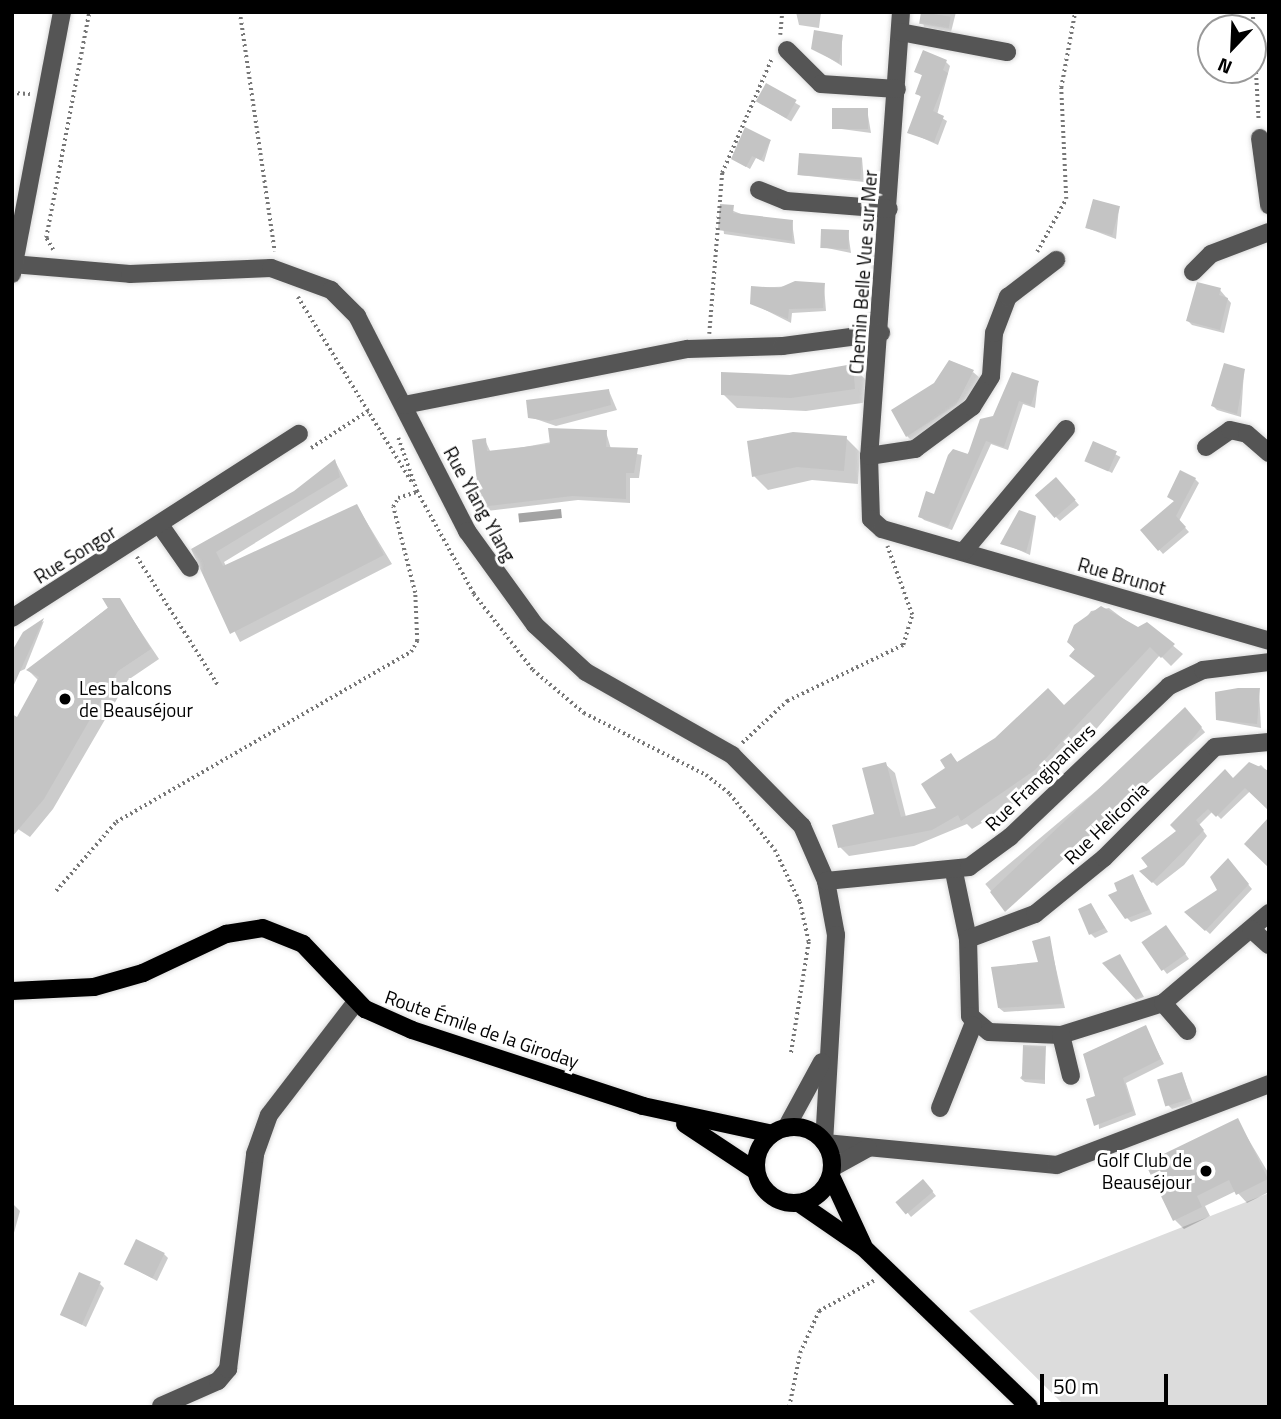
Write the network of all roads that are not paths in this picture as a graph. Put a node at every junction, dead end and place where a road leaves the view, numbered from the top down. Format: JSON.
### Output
{"nodes":[{"id":1,"x":62,"y":12,"type":"edge"},
{"id":2,"x":901,"y":12,"type":"edge"},
{"id":3,"x":900,"y":32,"type":"junction"},
{"id":4,"x":780,"y":48,"type":"road end"},
{"id":5,"x":1007,"y":52,"type":"dead end"},
{"id":6,"x":897,"y":89,"type":"junction"},
{"id":7,"x":1260,"y":138,"type":"road end"},
{"id":8,"x":759,"y":190,"type":"dead end"},
{"id":9,"x":1269,"y":205,"type":"edge"},
{"id":10,"x":889,"y":209,"type":"junction"},
{"id":11,"x":1269,"y":232,"type":"edge"},
{"id":12,"x":1056,"y":260,"type":"dead end"},
{"id":13,"x":13,"y":267,"type":"edge"},
{"id":14,"x":1193,"y":272,"type":"dead end"},
{"id":15,"x":881,"y":333,"type":"junction"},
{"id":16,"x":404,"y":405,"type":"junction"},
{"id":17,"x":1066,"y":429,"type":"dead end"},
{"id":18,"x":299,"y":434,"type":"dead end"},
{"id":19,"x":1206,"y":447,"type":"dead end"},
{"id":20,"x":1269,"y":453,"type":"edge"},
{"id":21,"x":869,"y":456,"type":"junction"},
{"id":22,"x":160,"y":525,"type":"junction"},
{"id":23,"x":883,"y":529,"type":"joint"},
{"id":24,"x":964,"y":551,"type":"junction"},
{"id":25,"x":190,"y":568,"type":"dead end"},
{"id":26,"x":12,"y":618,"type":"edge"},
{"id":27,"x":1269,"y":641,"type":"edge"},
{"id":28,"x":1269,"y":662,"type":"edge"},
{"id":29,"x":1269,"y":742,"type":"edge"},
{"id":30,"x":954,"y":872,"type":"junction"},
{"id":31,"x":825,"y":881,"type":"junction"},
{"id":32,"x":1269,"y":913,"type":"edge"},
{"id":33,"x":1251,"y":929,"type":"junction"},
{"id":34,"x":968,"y":939,"type":"junction"},
{"id":35,"x":1269,"y":945,"type":"edge"},
{"id":36,"x":12,"y":992,"type":"edge"},
{"id":37,"x":356,"y":1002,"type":"junction"},
{"id":38,"x":1163,"y":1003,"type":"junction"},
{"id":39,"x":973,"y":1025,"type":"junction"},
{"id":40,"x":1187,"y":1031,"type":"dead end"},
{"id":41,"x":1061,"y":1035,"type":"junction"},
{"id":42,"x":824,"y":1059,"type":"junction"},
{"id":43,"x":1072,"y":1076,"type":"dead end"},
{"id":44,"x":1269,"y":1084,"type":"edge"},
{"id":45,"x":643,"y":1106,"type":"junction"},
{"id":46,"x":940,"y":1108,"type":"dead end"},
{"id":47,"x":779,"y":1131,"type":"junction"},
{"id":48,"x":824,"y":1142,"type":"junction"},
{"id":49,"x":868,"y":1148,"type":"junction"},
{"id":50,"x":756,"y":1171,"type":"junction"},
{"id":51,"x":831,"y":1172,"type":"junction"},
{"id":52,"x":799,"y":1203,"type":"junction"},
{"id":53,"x":864,"y":1248,"type":"junction"},
{"id":54,"x":161,"y":1406,"type":"edge"},
{"id":55,"x":1029,"y":1407,"type":"edge"}],
"edges":[{"from":1,"to":13,"type":"street"},
{"from":2,"to":3,"type":"street","name":"Chemin Belle Vue sur Mer"},
{"from":3,"to":5,"type":"street"},
{"from":3,"to":6,"type":"street","name":"Chemin Belle Vue sur Mer"},
{"from":4,"to":6,"type":"street"},
{"from":6,"to":10,"type":"street","name":"Chemin Belle Vue sur Mer"},
{"from":7,"to":9,"type":"street"},
{"from":8,"to":10,"type":"street"},
{"from":10,"to":15,"type":"street","name":"Chemin Belle Vue sur Mer"},
{"from":11,"to":14,"type":"street"},
{"from":12,"to":21,"type":"street"},
{"from":13,"to":16,"type":"street","name":"Rue Ylang Ylang"},
{"from":15,"to":16,"type":"street"},
{"from":15,"to":21,"type":"street","name":"Chemin Belle Vue sur Mer"},
{"from":16,"to":31,"type":"street","name":"Rue Ylang Ylang"},
{"from":17,"to":24,"type":"street"},
{"from":18,"to":22,"type":"street","name":"Rue Songor"},
{"from":19,"to":20,"type":"street"},
{"from":21,"to":23,"type":"street","name":"Chemin Belle Vue sur Mer"},
{"from":22,"to":25,"type":"street"},
{"from":22,"to":26,"type":"street","name":"Rue Songor"},
{"from":23,"to":24,"type":"street","name":"Rue Brunot"},
{"from":24,"to":27,"type":"street","name":"Rue Brunot"},
{"from":28,"to":30,"type":"street","name":"Rue Frangipaniers"},
{"from":29,"to":34,"type":"street","name":"Rue Heliconia"},
{"from":30,"to":31,"type":"street","name":"Rue Frangipaniers"},
{"from":30,"to":34,"type":"street"},
{"from":31,"to":42,"type":"street","name":"Rue Ylang Ylang"},
{"from":32,"to":33,"type":"street"},
{"from":33,"to":35,"type":"street"},
{"from":33,"to":38,"type":"street"},
{"from":34,"to":39,"type":"street"},
{"from":36,"to":37,"type":"main road","name":"Route Émile de la Giroday"},
{"from":37,"to":45,"type":"main road","name":"Route Émile de la Giroday"},
{"from":37,"to":54,"type":"street"},
{"from":38,"to":40,"type":"street"},
{"from":38,"to":41,"type":"street"},
{"from":39,"to":41,"type":"street"},
{"from":39,"to":46,"type":"street"},
{"from":41,"to":43,"type":"street"},
{"from":42,"to":47,"type":"street"},
{"from":42,"to":48,"type":"street","name":"Rue Ylang Ylang"},
{"from":44,"to":49,"type":"street"},
{"from":45,"to":47,"type":"main road"},
{"from":45,"to":50,"type":"main road"},
{"from":47,"to":48,"type":"main road"},
{"from":47,"to":50,"type":"main road"},
{"from":48,"to":49,"type":"street"},
{"from":48,"to":51,"type":"main road"},
{"from":49,"to":51,"type":"street"},
{"from":50,"to":52,"type":"main road"},
{"from":51,"to":52,"type":"main road"},
{"from":51,"to":53,"type":"main road"},
{"from":52,"to":53,"type":"main road"},
{"from":53,"to":55,"type":"main road"}]}
